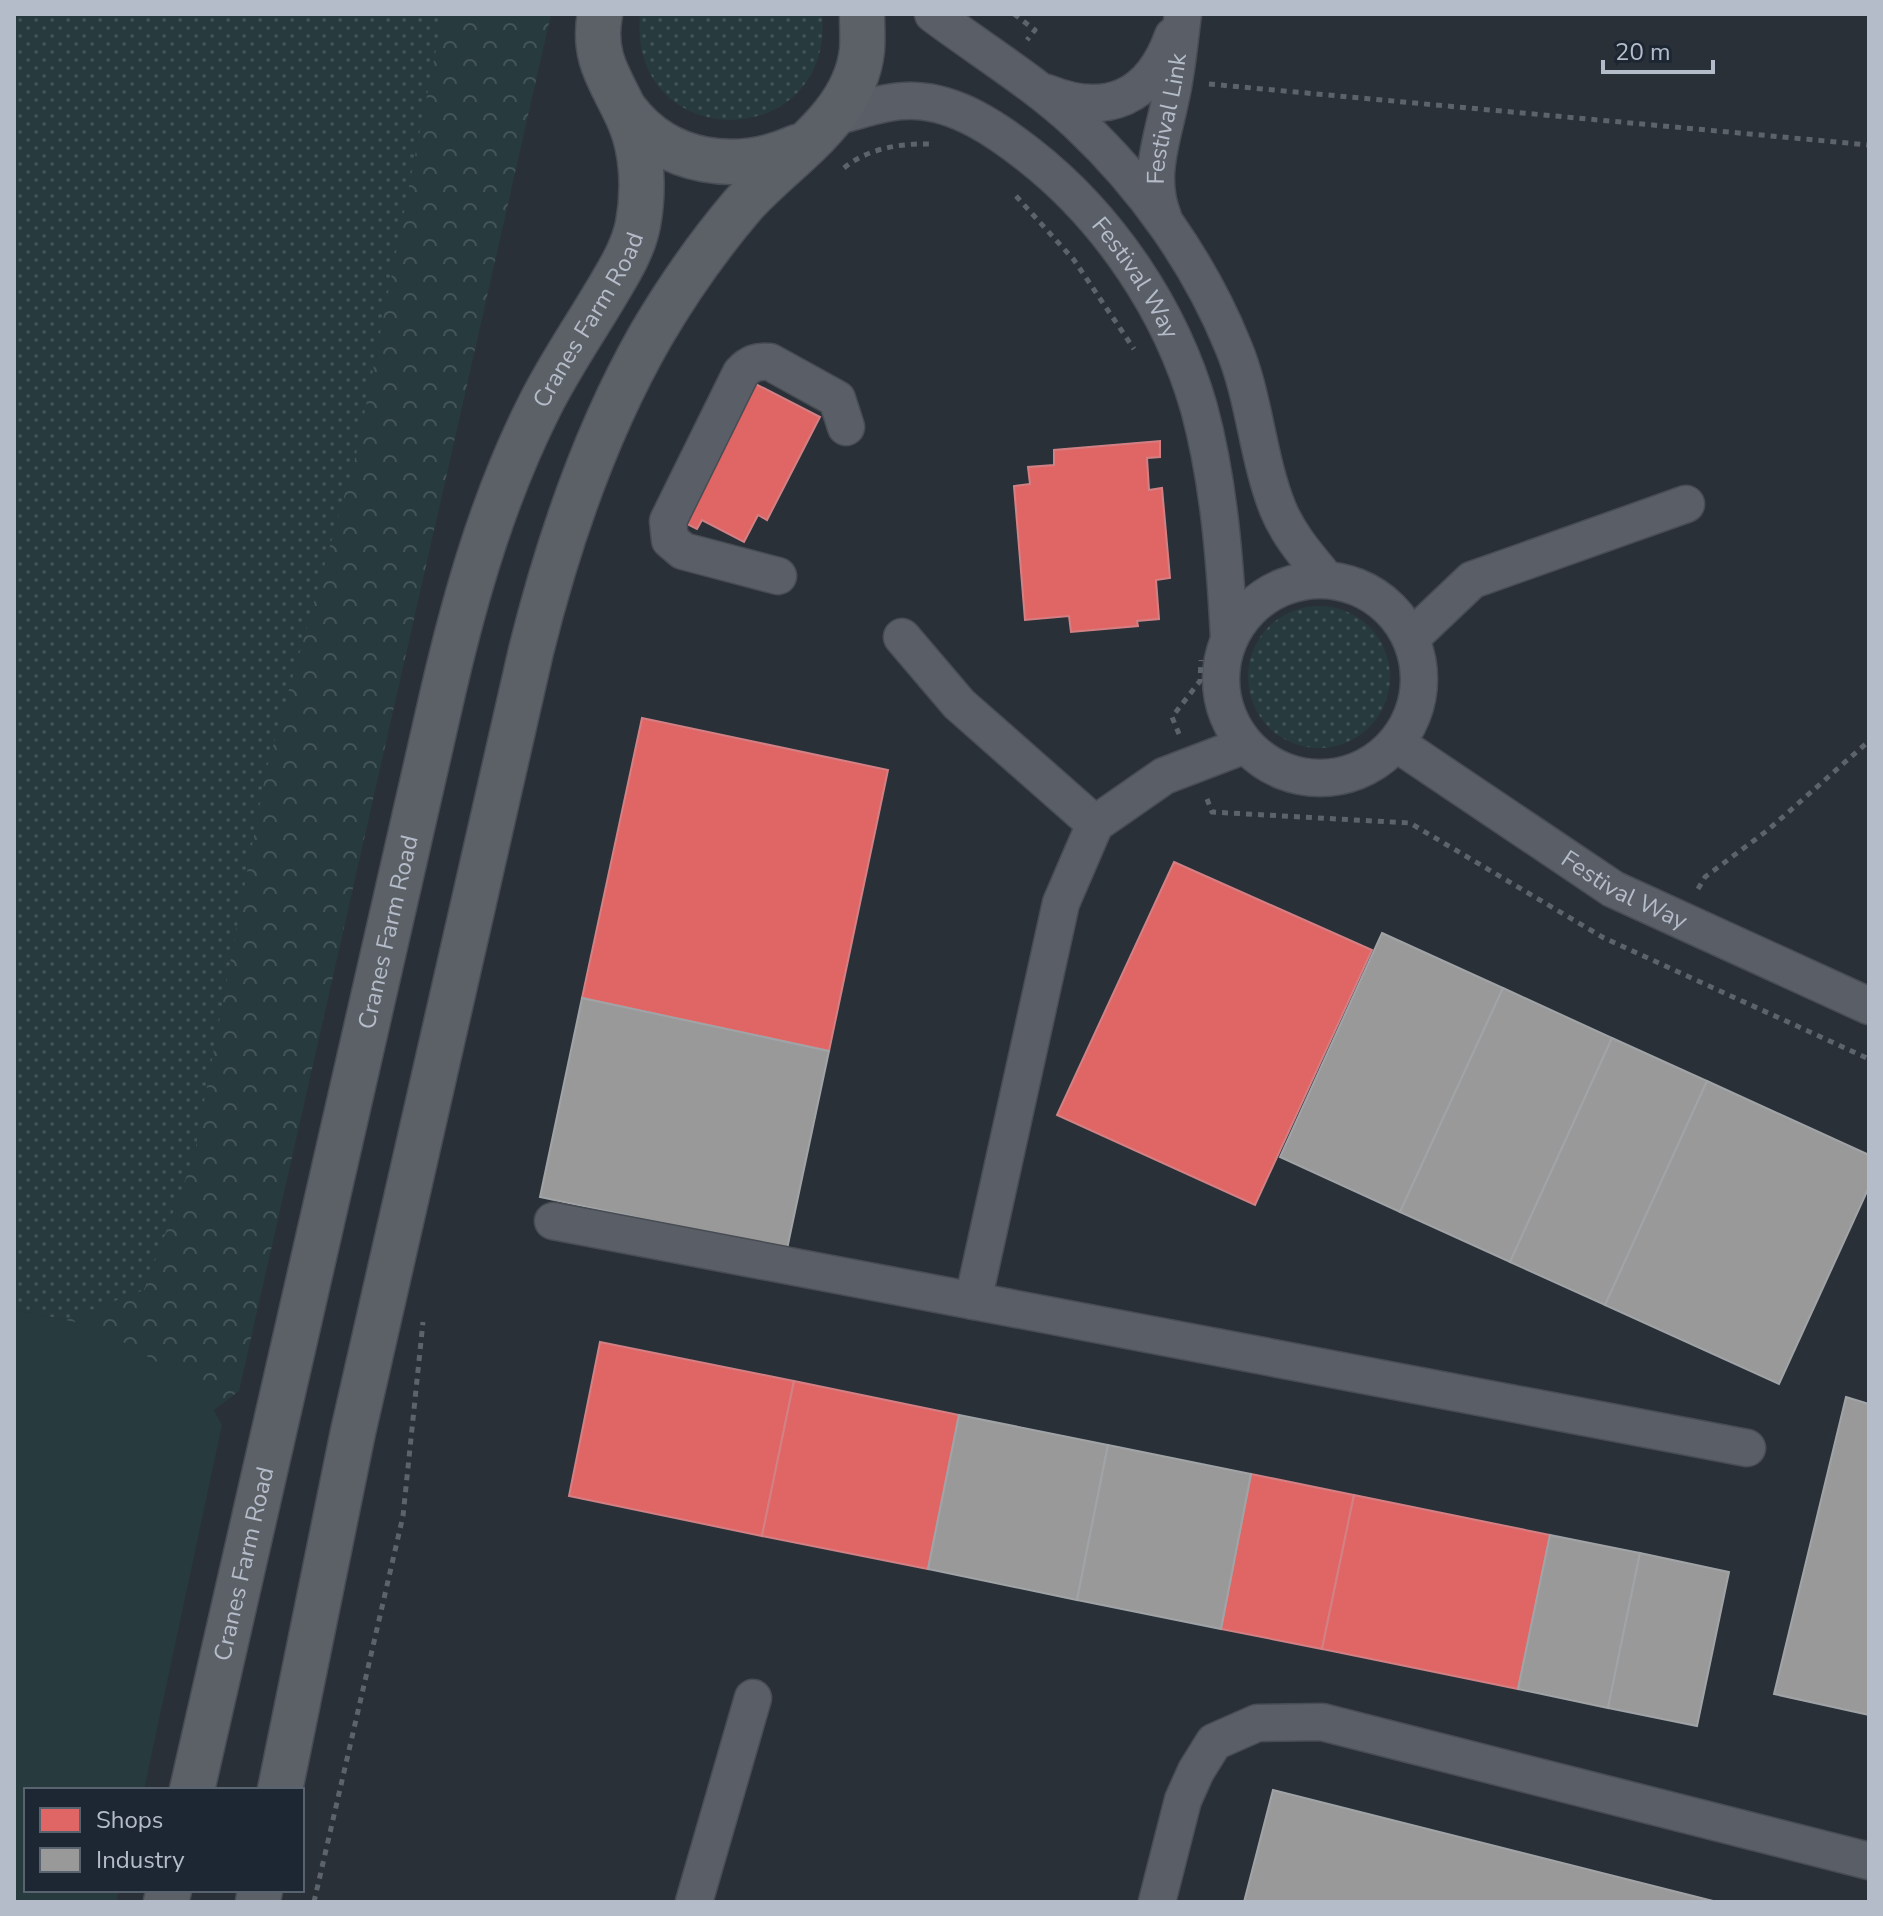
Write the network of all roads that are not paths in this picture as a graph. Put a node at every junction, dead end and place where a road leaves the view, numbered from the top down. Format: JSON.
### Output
{"nodes":[{"id":1,"x":600,"y":14,"type":"edge"},
{"id":2,"x":862,"y":14,"type":"edge"},
{"id":3,"x":933,"y":14,"type":"edge"},
{"id":4,"x":1182,"y":14,"type":"edge"},
{"id":5,"x":1035,"y":87,"type":"junction"},
{"id":6,"x":621,"y":104,"type":"junction"},
{"id":7,"x":820,"y":130,"type":"junction"},
{"id":8,"x":1166,"y":224,"type":"junction"},
{"id":9,"x":846,"y":427,"type":"dead end"},
{"id":10,"x":1686,"y":504,"type":"dead end"},
{"id":11,"x":778,"y":576,"type":"dead end"},
{"id":12,"x":1326,"y":579,"type":"junction"},
{"id":13,"x":902,"y":637,"type":"dead end"},
{"id":14,"x":1411,"y":638,"type":"junction"},
{"id":15,"x":1215,"y":645,"type":"junction"},
{"id":16,"x":1396,"y":743,"type":"junction"},
{"id":17,"x":1245,"y":745,"type":"junction"},
{"id":18,"x":1095,"y":824,"type":"junction"},
{"id":19,"x":1869,"y":1006,"type":"edge"},
{"id":20,"x":553,"y":1221,"type":"dead end"},
{"id":21,"x":973,"y":1301,"type":"junction"},
{"id":22,"x":1747,"y":1448,"type":"dead end"},
{"id":23,"x":753,"y":1698,"type":"dead end"},
{"id":24,"x":192,"y":1788,"type":"edge"},
{"id":25,"x":280,"y":1788,"type":"edge"},
{"id":26,"x":1869,"y":1861,"type":"edge"},
{"id":27,"x":694,"y":1902,"type":"edge"},
{"id":28,"x":1157,"y":1902,"type":"edge"}],
"edges":[{"from":1,"to":6,"type":"main road","name":"Cranes Farm Road"},
{"from":2,"to":7,"type":"main road"},
{"from":3,"to":5,"type":"street"},
{"from":4,"to":5,"type":"street","name":"Festival Link"},
{"from":4,"to":8,"type":"street","name":"Festival Link"},
{"from":5,"to":8,"type":"street"},
{"from":6,"to":7,"type":"main road","name":"Cranes Farm Road"},
{"from":6,"to":24,"type":"main road","name":"Cranes Farm Road"},
{"from":7,"to":15,"type":"street","name":"Festival Way"},
{"from":7,"to":25,"type":"main road"},
{"from":8,"to":12,"type":"street"},
{"from":9,"to":11,"type":"street"},
{"from":10,"to":14,"type":"street"},
{"from":12,"to":14,"type":"street"},
{"from":12,"to":15,"type":"street"},
{"from":13,"to":18,"type":"street"},
{"from":14,"to":16,"type":"street"},
{"from":15,"to":17,"type":"street"},
{"from":16,"to":17,"type":"street"},
{"from":16,"to":19,"type":"street","name":"Festival Way"},
{"from":17,"to":18,"type":"street"},
{"from":18,"to":21,"type":"street"},
{"from":20,"to":21,"type":"street"},
{"from":21,"to":22,"type":"street"},
{"from":23,"to":27,"type":"street"},
{"from":26,"to":28,"type":"street"}]}
